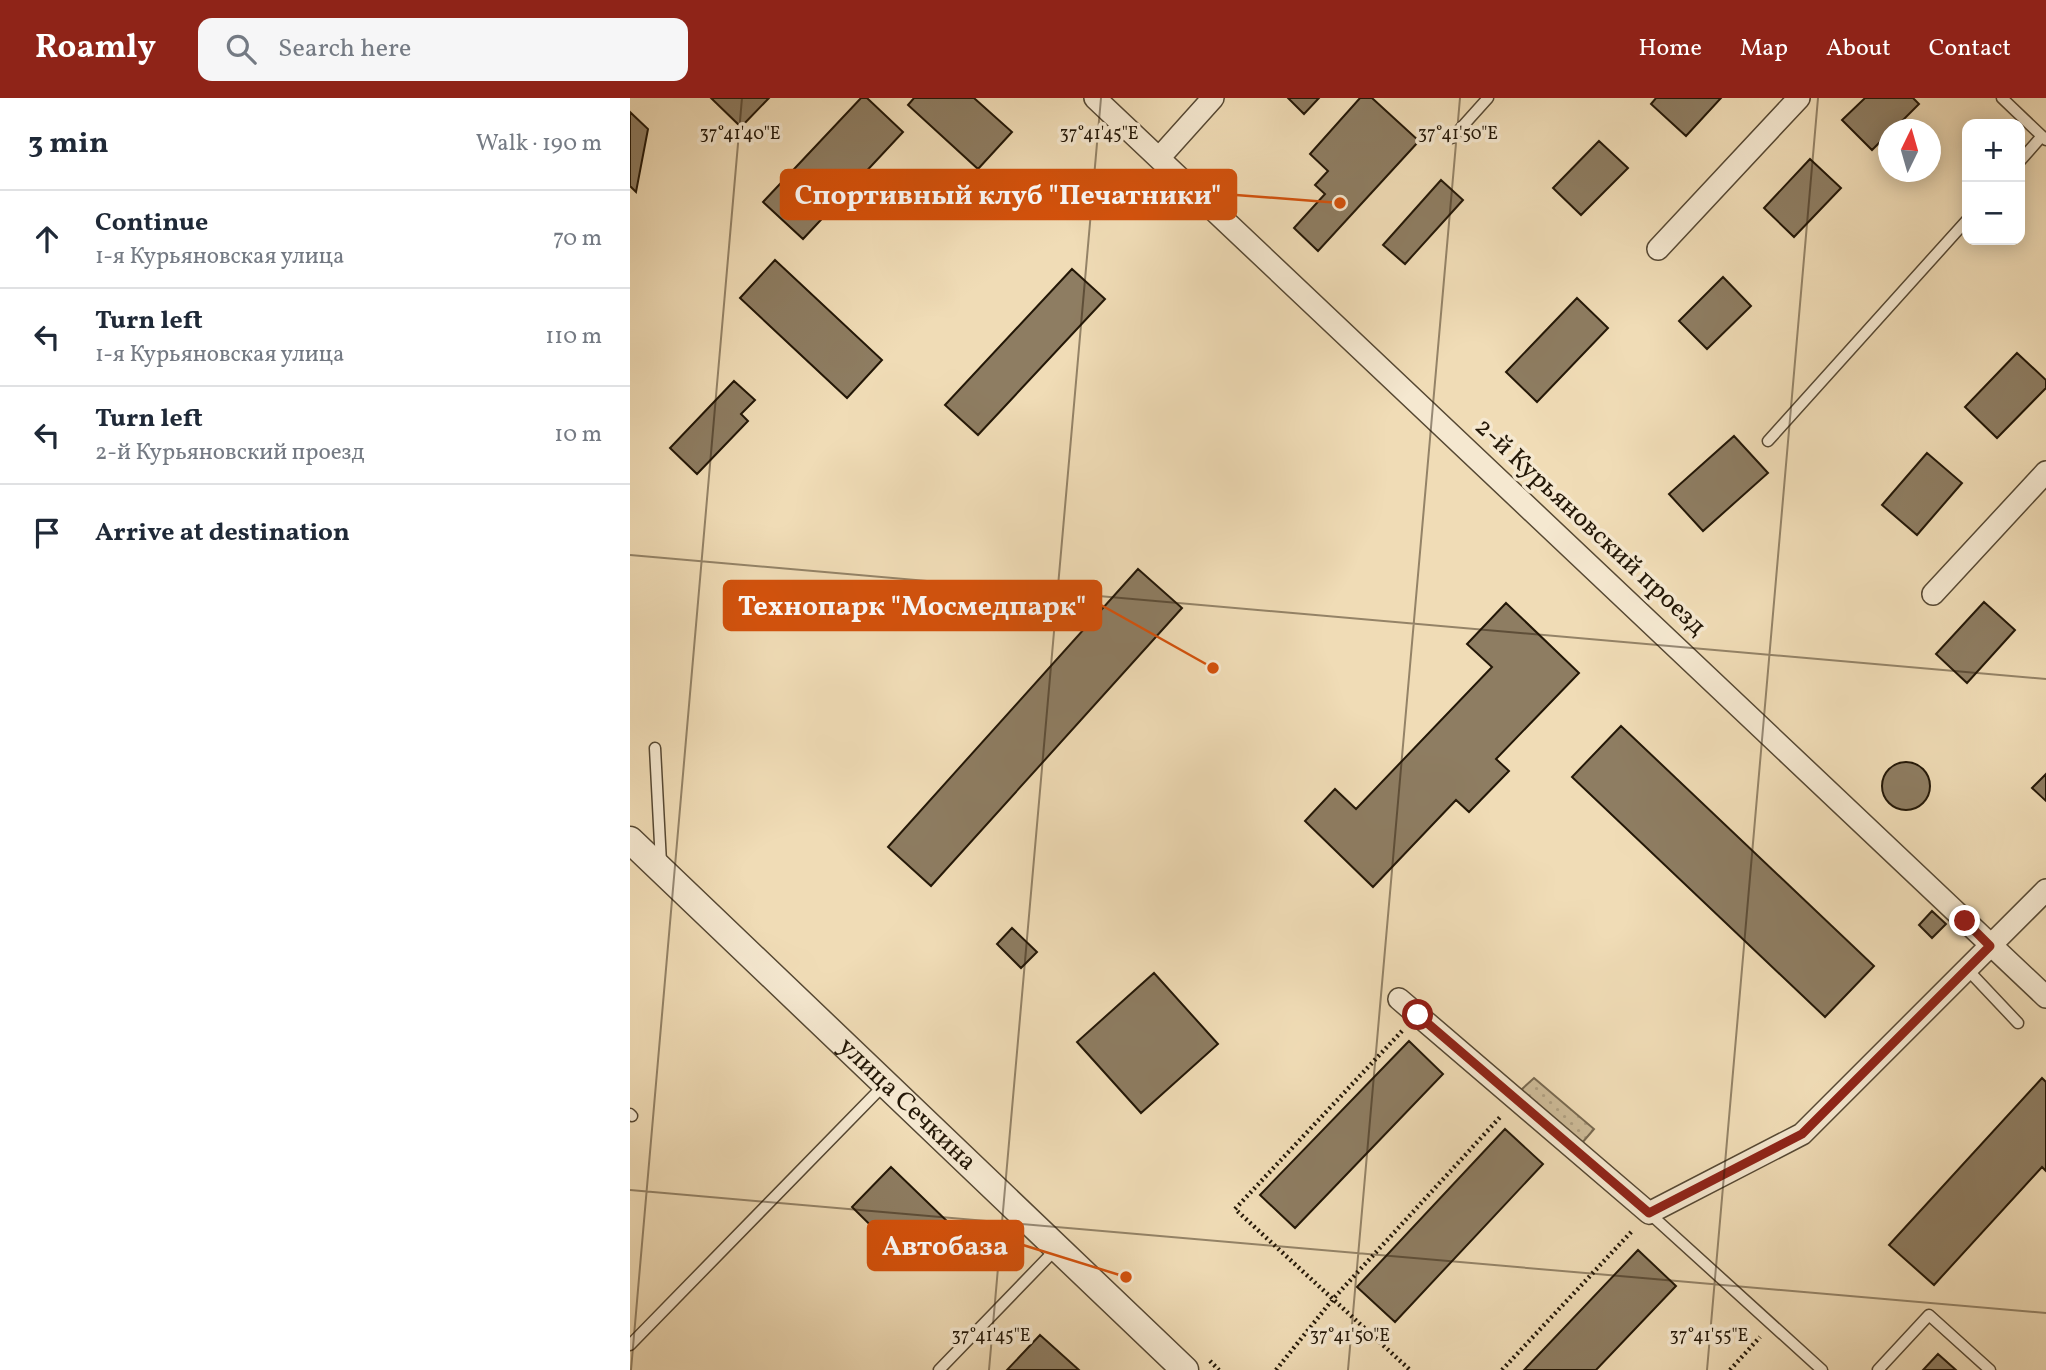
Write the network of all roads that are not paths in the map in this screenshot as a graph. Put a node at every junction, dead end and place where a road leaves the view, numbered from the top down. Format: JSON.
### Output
{"nodes":[{"id":1,"x":1095,"y":98,"type":"edge"},
{"id":2,"x":1213,"y":98,"type":"edge"},
{"id":3,"x":1489,"y":98,"type":"edge"},
{"id":4,"x":1799,"y":98,"type":"edge"},
{"id":5,"x":2002,"y":98,"type":"edge"},
{"id":6,"x":1452,"y":138,"type":"dead end"},
{"id":7,"x":2044,"y":138,"type":"edge"},
{"id":8,"x":2025,"y":156,"type":"edge"},
{"id":9,"x":1155,"y":162,"type":"junction"},
{"id":10,"x":1962,"y":226,"type":"edge"},
{"id":11,"x":1658,"y":249,"type":"dead end"},
{"id":12,"x":1769,"y":440,"type":"dead end"},
{"id":13,"x":2046,"y":471,"type":"edge"},
{"id":14,"x":1933,"y":594,"type":"dead end"},
{"id":15,"x":655,"y":748,"type":"dead end"},
{"id":16,"x":630,"y":840,"type":"edge"},
{"id":17,"x":661,"y":870,"type":"junction"},
{"id":18,"x":2046,"y":890,"type":"edge"},
{"id":19,"x":1990,"y":946,"type":"junction"},
{"id":20,"x":1967,"y":969,"type":"junction"},
{"id":21,"x":2046,"y":997,"type":"edge"},
{"id":22,"x":1399,"y":999,"type":"dead end"},
{"id":23,"x":2018,"y":1023,"type":"dead end"},
{"id":24,"x":886,"y":1084,"type":"junction"},
{"id":25,"x":1649,"y":1213,"type":"junction"},
{"id":26,"x":1057,"y":1248,"type":"junction"},
{"id":27,"x":630,"y":1345,"type":"edge"},
{"id":28,"x":939,"y":1370,"type":"edge"},
{"id":29,"x":1185,"y":1370,"type":"edge"},
{"id":30,"x":1822,"y":1370,"type":"edge"},
{"id":31,"x":1878,"y":1370,"type":"edge"},
{"id":32,"x":1990,"y":1370,"type":"edge"}],
"edges":[{"from":1,"to":9,"type":"street","name":"2-й Курьяновский проезд"},
{"from":2,"to":9,"type":"street"},
{"from":3,"to":6,"type":"lane"},
{"from":4,"to":11,"type":"street"},
{"from":5,"to":7,"type":"lane"},
{"from":7,"to":8,"type":"lane"},
{"from":9,"to":19,"type":"street","name":"2-й Курьяновский проезд"},
{"from":10,"to":12,"type":"lane"},
{"from":13,"to":14,"type":"street"},
{"from":15,"to":17,"type":"lane"},
{"from":16,"to":17,"type":"street","name":"улица Сечкина"},
{"from":17,"to":24,"type":"street","name":"улица Сечкина"},
{"from":18,"to":19,"type":"street"},
{"from":19,"to":20,"type":"street"},
{"from":19,"to":21,"type":"street","name":"2-й Курьяновский проезд"},
{"from":20,"to":23,"type":"lane"},
{"from":20,"to":25,"type":"street"},
{"from":22,"to":25,"type":"street"},
{"from":24,"to":26,"type":"street","name":"улица Сечкина"},
{"from":24,"to":27,"type":"lane"},
{"from":25,"to":30,"type":"lane"},
{"from":26,"to":28,"type":"lane"},
{"from":26,"to":29,"type":"street","name":"улица Сечкина"},
{"from":31,"to":32,"type":"lane"}]}
